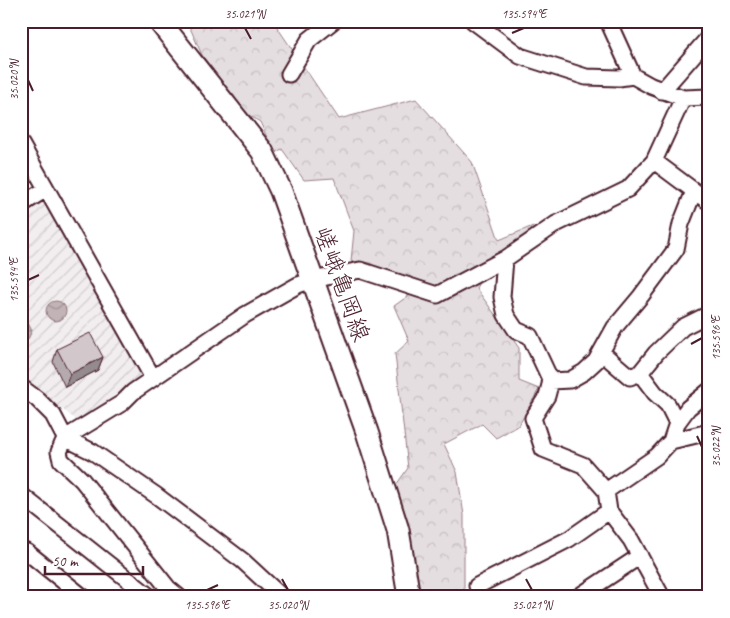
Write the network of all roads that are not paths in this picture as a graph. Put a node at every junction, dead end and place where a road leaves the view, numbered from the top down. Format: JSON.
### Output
{"nodes":[{"id":1,"x":159,"y":21,"type":"edge"},
{"id":2,"x":333,"y":21,"type":"edge"},
{"id":3,"x":473,"y":21,"type":"edge"},
{"id":4,"x":608,"y":21,"type":"edge"},
{"id":5,"x":709,"y":37,"type":"edge"},
{"id":6,"x":289,"y":74,"type":"dead end"},
{"id":7,"x":633,"y":76,"type":"junction"},
{"id":8,"x":662,"y":91,"type":"junction"},
{"id":9,"x":709,"y":97,"type":"edge"},
{"id":10,"x":683,"y":98,"type":"junction"},
{"id":11,"x":21,"y":144,"type":"edge"},
{"id":12,"x":654,"y":161,"type":"junction"},
{"id":13,"x":46,"y":189,"type":"junction"},
{"id":14,"x":694,"y":191,"type":"junction"},
{"id":15,"x":709,"y":202,"type":"edge"},
{"id":16,"x":21,"y":205,"type":"edge"},
{"id":17,"x":505,"y":259,"type":"junction"},
{"id":18,"x":313,"y":280,"type":"junction"},
{"id":19,"x":709,"y":314,"type":"edge"},
{"id":20,"x":601,"y":352,"type":"junction"},
{"id":21,"x":640,"y":374,"type":"junction"},
{"id":22,"x":153,"y":378,"type":"junction"},
{"id":23,"x":551,"y":381,"type":"junction"},
{"id":24,"x":21,"y":387,"type":"edge"},
{"id":25,"x":709,"y":391,"type":"edge"},
{"id":26,"x":677,"y":422,"type":"junction"},
{"id":27,"x":709,"y":432,"type":"edge"},
{"id":28,"x":65,"y":438,"type":"junction"},
{"id":29,"x":671,"y":441,"type":"junction"},
{"id":30,"x":606,"y":491,"type":"junction"},
{"id":31,"x":21,"y":496,"type":"edge"},
{"id":32,"x":609,"y":511,"type":"junction"},
{"id":33,"x":21,"y":550,"type":"edge"},
{"id":34,"x":640,"y":556,"type":"junction"},
{"id":35,"x":477,"y":586,"type":"dead end"},
{"id":36,"x":83,"y":597,"type":"edge"},
{"id":37,"x":150,"y":597,"type":"edge"},
{"id":38,"x":179,"y":597,"type":"edge"},
{"id":39,"x":282,"y":597,"type":"edge"},
{"id":40,"x":409,"y":597,"type":"edge"},
{"id":41,"x":578,"y":597,"type":"edge"},
{"id":42,"x":662,"y":597,"type":"edge"}],
"edges":[{"from":1,"to":18,"type":"main road","name":"嵯峨亀岡線"},
{"from":2,"to":6,"type":"street"},
{"from":3,"to":7,"type":"street"},
{"from":4,"to":7,"type":"street"},
{"from":5,"to":8,"type":"street"},
{"from":7,"to":8,"type":"street"},
{"from":8,"to":10,"type":"street"},
{"from":9,"to":10,"type":"street"},
{"from":10,"to":12,"type":"street"},
{"from":11,"to":13,"type":"street"},
{"from":12,"to":14,"type":"street"},
{"from":12,"to":17,"type":"street"},
{"from":13,"to":16,"type":"street"},
{"from":13,"to":22,"type":"street"},
{"from":14,"to":15,"type":"street"},
{"from":14,"to":20,"type":"street"},
{"from":17,"to":18,"type":"street"},
{"from":17,"to":23,"type":"street"},
{"from":18,"to":22,"type":"street"},
{"from":18,"to":40,"type":"main road","name":"嵯峨亀岡線"},
{"from":19,"to":21,"type":"street"},
{"from":20,"to":21,"type":"street"},
{"from":20,"to":23,"type":"street"},
{"from":21,"to":26,"type":"street"},
{"from":22,"to":28,"type":"street"},
{"from":23,"to":30,"type":"street"},
{"from":24,"to":28,"type":"street"},
{"from":25,"to":26,"type":"street"},
{"from":26,"to":29,"type":"street"},
{"from":27,"to":29,"type":"street"},
{"from":28,"to":38,"type":"street"},
{"from":28,"to":39,"type":"street"},
{"from":29,"to":30,"type":"street"},
{"from":30,"to":32,"type":"street"},
{"from":31,"to":37,"type":"street"},
{"from":32,"to":34,"type":"street"},
{"from":32,"to":35,"type":"street"},
{"from":33,"to":36,"type":"street"},
{"from":34,"to":41,"type":"street"},
{"from":34,"to":42,"type":"street"}]}
